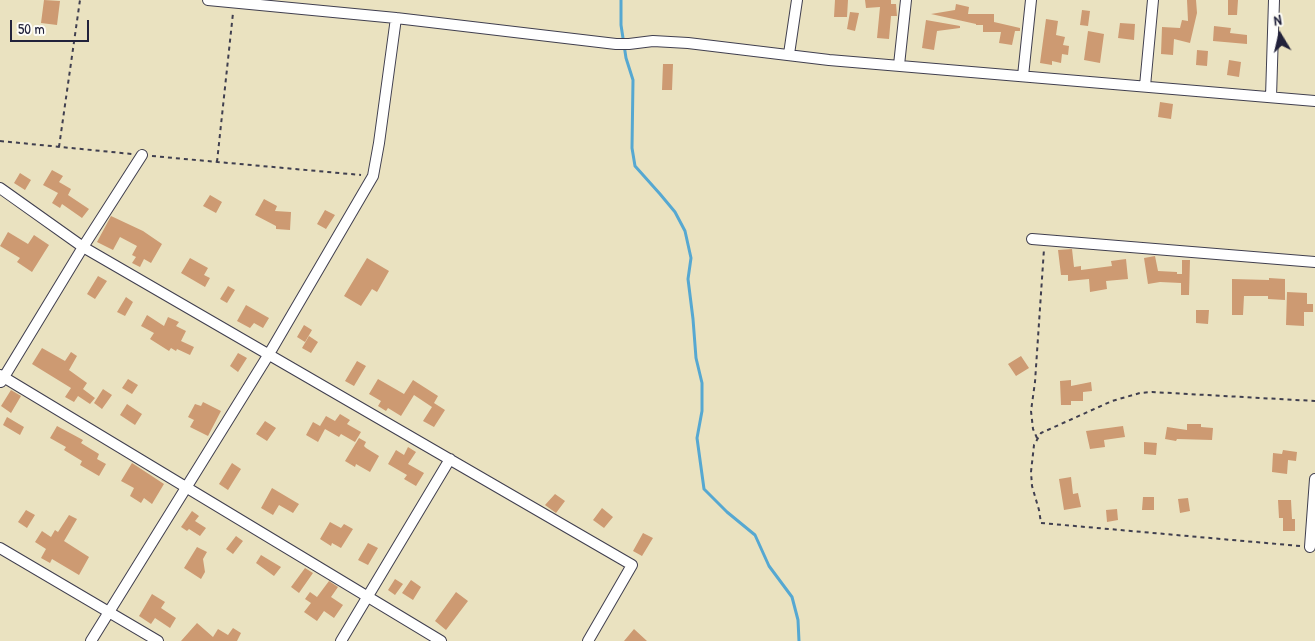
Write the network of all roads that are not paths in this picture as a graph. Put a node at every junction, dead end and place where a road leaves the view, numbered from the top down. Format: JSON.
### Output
{"nodes":[{"id":1,"x":208,"y":0,"type":"edge"},
{"id":2,"x":797,"y":0,"type":"edge"},
{"id":3,"x":906,"y":0,"type":"edge"},
{"id":4,"x":1031,"y":0,"type":"edge"},
{"id":5,"x":1152,"y":0,"type":"edge"},
{"id":6,"x":1274,"y":0,"type":"edge"},
{"id":7,"x":257,"y":2,"type":"edge"},
{"id":8,"x":396,"y":18,"type":"junction"},
{"id":9,"x":789,"y":54,"type":"junction"},
{"id":10,"x":899,"y":65,"type":"junction"},
{"id":11,"x":1023,"y":76,"type":"junction"},
{"id":12,"x":1145,"y":86,"type":"junction"},
{"id":13,"x":1271,"y":97,"type":"junction"},
{"id":14,"x":1315,"y":101,"type":"edge"},
{"id":15,"x":142,"y":155,"type":"road end"},
{"id":16,"x":0,"y":188,"type":"edge"},
{"id":17,"x":1032,"y":239,"type":"dead end"},
{"id":18,"x":83,"y":247,"type":"junction"},
{"id":19,"x":1315,"y":262,"type":"edge"},
{"id":20,"x":269,"y":354,"type":"junction"},
{"id":21,"x":1,"y":379,"type":"edge"},
{"id":22,"x":450,"y":459,"type":"junction"},
{"id":23,"x":1315,"y":479,"type":"edge"},
{"id":24,"x":186,"y":488,"type":"junction"},
{"id":25,"x":1310,"y":547,"type":"road end"},
{"id":26,"x":0,"y":548,"type":"edge"},
{"id":27,"x":367,"y":596,"type":"junction"},
{"id":28,"x":109,"y":612,"type":"junction"},
{"id":29,"x":91,"y":641,"type":"edge"},
{"id":30,"x":158,"y":641,"type":"edge"},
{"id":31,"x":341,"y":641,"type":"edge"},
{"id":32,"x":440,"y":641,"type":"edge"},
{"id":33,"x":588,"y":641,"type":"edge"}],
"edges":[{"from":1,"to":7,"type":"street"},
{"from":2,"to":9,"type":"street"},
{"from":3,"to":10,"type":"street"},
{"from":4,"to":11,"type":"street"},
{"from":5,"to":12,"type":"street"},
{"from":6,"to":13,"type":"street"},
{"from":7,"to":8,"type":"street"},
{"from":8,"to":9,"type":"street"},
{"from":8,"to":20,"type":"street"},
{"from":9,"to":10,"type":"street"},
{"from":10,"to":11,"type":"street"},
{"from":11,"to":12,"type":"street"},
{"from":12,"to":13,"type":"street"},
{"from":13,"to":14,"type":"street"},
{"from":15,"to":18,"type":"street"},
{"from":16,"to":18,"type":"street"},
{"from":17,"to":19,"type":"street"},
{"from":18,"to":20,"type":"street"},
{"from":18,"to":21,"type":"street"},
{"from":20,"to":22,"type":"street"},
{"from":20,"to":24,"type":"street"},
{"from":21,"to":24,"type":"street"},
{"from":22,"to":27,"type":"street"},
{"from":22,"to":33,"type":"street"},
{"from":23,"to":25,"type":"street"},
{"from":24,"to":27,"type":"street"},
{"from":24,"to":28,"type":"street"},
{"from":26,"to":28,"type":"street"},
{"from":27,"to":31,"type":"street"},
{"from":27,"to":32,"type":"street"},
{"from":28,"to":29,"type":"street"},
{"from":28,"to":30,"type":"street"}]}
